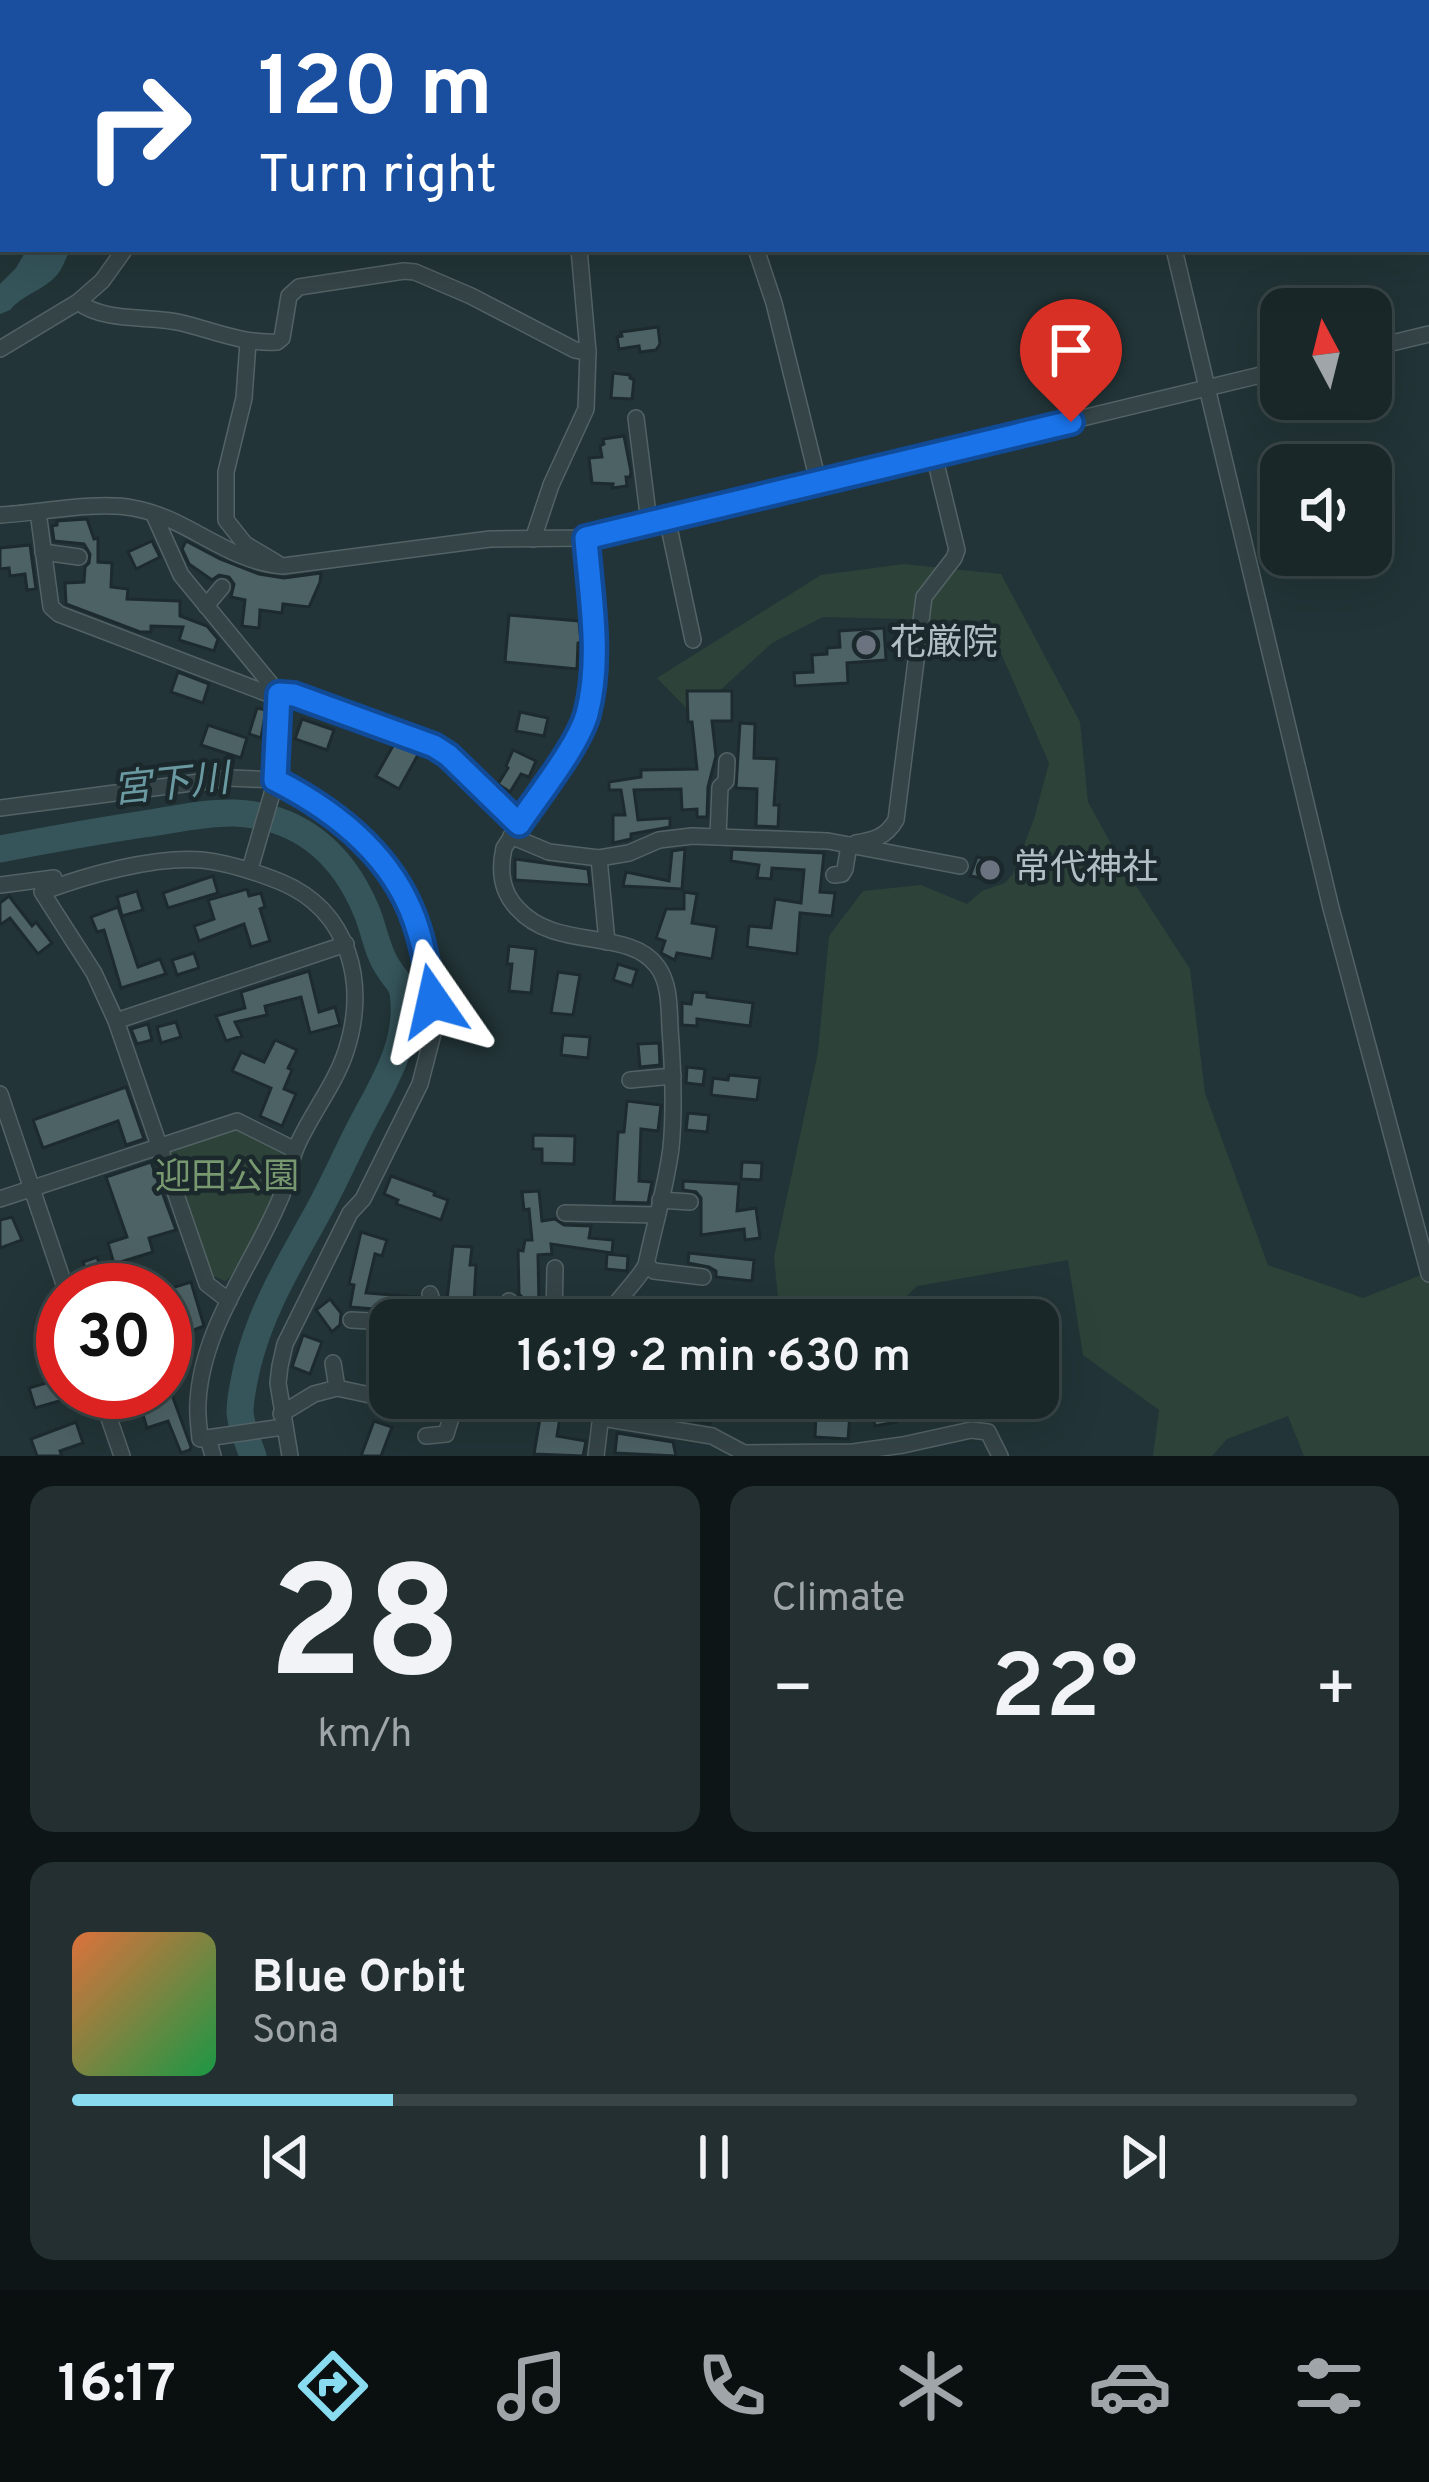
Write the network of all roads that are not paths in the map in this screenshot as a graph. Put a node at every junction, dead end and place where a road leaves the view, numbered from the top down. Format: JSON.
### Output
{"nodes":[{"id":1,"x":123,"y":252,"type":"edge"},
{"id":2,"x":580,"y":252,"type":"edge"},
{"id":3,"x":757,"y":252,"type":"edge"},
{"id":4,"x":1175,"y":252,"type":"edge"},
{"id":5,"x":78,"y":302,"type":"junction"},
{"id":6,"x":1429,"y":334,"type":"edge"},
{"id":7,"x":248,"y":342,"type":"junction"},
{"id":8,"x":1392,"y":343,"type":"edge"},
{"id":9,"x":0,"y":349,"type":"edge"},
{"id":10,"x":588,"y":352,"type":"junction"},
{"id":11,"x":1260,"y":375,"type":"edge"},
{"id":12,"x":1208,"y":388,"type":"junction"},
{"id":13,"x":636,"y":418,"type":"dead end"},
{"id":14,"x":934,"y":455,"type":"junction"},
{"id":15,"x":818,"y":481,"type":"junction"},
{"id":16,"x":38,"y":512,"type":"junction"},
{"id":17,"x":0,"y":515,"type":"edge"},
{"id":18,"x":154,"y":515,"type":"junction"},
{"id":19,"x":658,"y":520,"type":"junction"},
{"id":20,"x":586,"y":538,"type":"junction"},
{"id":21,"x":533,"y":539,"type":"junction"},
{"id":22,"x":44,"y":552,"type":"junction"},
{"id":23,"x":79,"y":556,"type":"dead end"},
{"id":24,"x":283,"y":566,"type":"junction"},
{"id":25,"x":222,"y":587,"type":"dead end"},
{"id":26,"x":206,"y":606,"type":"junction"},
{"id":27,"x":693,"y":640,"type":"dead end"},
{"id":28,"x":279,"y":694,"type":"junction"},
{"id":29,"x":728,"y":761,"type":"dead end"},
{"id":30,"x":275,"y":782,"type":"junction"},
{"id":31,"x":0,"y":808,"type":"edge"},
{"id":32,"x":515,"y":830,"type":"junction"},
{"id":33,"x":718,"y":837,"type":"junction"},
{"id":34,"x":847,"y":844,"type":"junction"},
{"id":35,"x":599,"y":858,"type":"junction"},
{"id":36,"x":251,"y":866,"type":"junction"},
{"id":37,"x":961,"y":866,"type":"dead end"},
{"id":38,"x":835,"y":875,"type":"dead end"},
{"id":39,"x":54,"y":878,"type":"dead end"},
{"id":40,"x":0,"y":884,"type":"edge"},
{"id":41,"x":607,"y":942,"type":"junction"},
{"id":42,"x":346,"y":944,"type":"junction"},
{"id":43,"x":116,"y":1021,"type":"junction"},
{"id":44,"x":673,"y":1076,"type":"junction"},
{"id":45,"x":630,"y":1080,"type":"dead end"},
{"id":46,"x":0,"y":1094,"type":"edge"},
{"id":47,"x":158,"y":1145,"type":"junction"},
{"id":48,"x":295,"y":1150,"type":"junction"},
{"id":49,"x":32,"y":1189,"type":"junction"},
{"id":50,"x":0,"y":1199,"type":"edge"},
{"id":51,"x":690,"y":1202,"type":"dead end"},
{"id":52,"x":658,"y":1207,"type":"junction"},
{"id":53,"x":565,"y":1213,"type":"dead end"},
{"id":54,"x":56,"y":1263,"type":"edge"},
{"id":55,"x":646,"y":1265,"type":"junction"},
{"id":56,"x":555,"y":1268,"type":"dead end"},
{"id":57,"x":1429,"y":1274,"type":"edge"},
{"id":58,"x":703,"y":1277,"type":"dead end"},
{"id":59,"x":430,"y":1294,"type":"dead end"},
{"id":60,"x":432,"y":1299,"type":"edge"},
{"id":61,"x":554,"y":1299,"type":"edge"},
{"id":62,"x":620,"y":1299,"type":"edge"},
{"id":63,"x":230,"y":1301,"type":"junction"},
{"id":64,"x":351,"y":1320,"type":"dead end"},
{"id":65,"x":369,"y":1321,"type":"edge"},
{"id":66,"x":333,"y":1363,"type":"dead end"},
{"id":67,"x":337,"y":1388,"type":"junction"},
{"id":68,"x":369,"y":1393,"type":"edge"},
{"id":69,"x":109,"y":1419,"type":"edge"},
{"id":70,"x":451,"y":1419,"type":"edge"},
{"id":71,"x":602,"y":1419,"type":"edge"},
{"id":72,"x":608,"y":1419,"type":"edge"},
{"id":73,"x":280,"y":1423,"type":"junction"},
{"id":74,"x":426,"y":1436,"type":"dead end"},
{"id":75,"x":211,"y":1437,"type":"junction"},
{"id":76,"x":744,"y":1454,"type":"edge"},
{"id":77,"x":122,"y":1456,"type":"edge"},
{"id":78,"x":213,"y":1456,"type":"edge"},
{"id":79,"x":290,"y":1456,"type":"edge"},
{"id":80,"x":596,"y":1456,"type":"edge"},
{"id":81,"x":1000,"y":1456,"type":"edge"}],
"edges":[{"from":1,"to":5,"type":"street"},
{"from":2,"to":10,"type":"street"},
{"from":3,"to":15,"type":"street"},
{"from":4,"to":12,"type":"street"},
{"from":5,"to":7,"type":"street"},
{"from":5,"to":9,"type":"street"},
{"from":6,"to":8,"type":"street"},
{"from":7,"to":10,"type":"street"},
{"from":7,"to":24,"type":"street"},
{"from":10,"to":21,"type":"street"},
{"from":11,"to":12,"type":"street"},
{"from":12,"to":14,"type":"street"},
{"from":12,"to":57,"type":"street"},
{"from":13,"to":19,"type":"street"},
{"from":14,"to":15,"type":"street"},
{"from":14,"to":34,"type":"street"},
{"from":15,"to":19,"type":"street"},
{"from":16,"to":17,"type":"street"},
{"from":16,"to":18,"type":"street"},
{"from":16,"to":22,"type":"street"},
{"from":18,"to":24,"type":"street"},
{"from":18,"to":26,"type":"street"},
{"from":19,"to":20,"type":"street"},
{"from":19,"to":27,"type":"street"},
{"from":20,"to":21,"type":"street"},
{"from":20,"to":32,"type":"street"},
{"from":21,"to":24,"type":"street"},
{"from":22,"to":23,"type":"street"},
{"from":22,"to":28,"type":"street"},
{"from":25,"to":26,"type":"street"},
{"from":26,"to":28,"type":"street"},
{"from":28,"to":30,"type":"street"},
{"from":28,"to":32,"type":"street"},
{"from":29,"to":33,"type":"street"},
{"from":30,"to":31,"type":"street"},
{"from":30,"to":36,"type":"street"},
{"from":30,"to":73,"type":"street"},
{"from":32,"to":35,"type":"street"},
{"from":32,"to":41,"type":"street"},
{"from":33,"to":34,"type":"street"},
{"from":33,"to":35,"type":"street"},
{"from":34,"to":37,"type":"street"},
{"from":34,"to":38,"type":"street"},
{"from":35,"to":41,"type":"street"},
{"from":36,"to":42,"type":"street"},
{"from":36,"to":43,"type":"street"},
{"from":39,"to":40,"type":"street"},
{"from":41,"to":44,"type":"street"},
{"from":42,"to":43,"type":"street"},
{"from":42,"to":48,"type":"street"},
{"from":43,"to":47,"type":"street"},
{"from":44,"to":45,"type":"street"},
{"from":44,"to":52,"type":"street"},
{"from":46,"to":49,"type":"street"},
{"from":47,"to":48,"type":"street"},
{"from":47,"to":49,"type":"street"},
{"from":47,"to":63,"type":"street"},
{"from":48,"to":63,"type":"street"},
{"from":49,"to":50,"type":"street"},
{"from":49,"to":54,"type":"street"},
{"from":51,"to":52,"type":"street"},
{"from":52,"to":53,"type":"street"},
{"from":52,"to":55,"type":"street"},
{"from":55,"to":58,"type":"street"},
{"from":55,"to":62,"type":"street"},
{"from":56,"to":61,"type":"street"},
{"from":59,"to":60,"type":"street"},
{"from":63,"to":75,"type":"street"},
{"from":64,"to":65,"type":"street"},
{"from":66,"to":67,"type":"street"},
{"from":67,"to":68,"type":"street"},
{"from":67,"to":73,"type":"street"},
{"from":69,"to":77,"type":"street"},
{"from":70,"to":74,"type":"street"},
{"from":71,"to":80,"type":"street"},
{"from":72,"to":76,"type":"street"},
{"from":73,"to":75,"type":"street"},
{"from":73,"to":79,"type":"street"},
{"from":75,"to":78,"type":"street"},
{"from":76,"to":81,"type":"street"}]}
